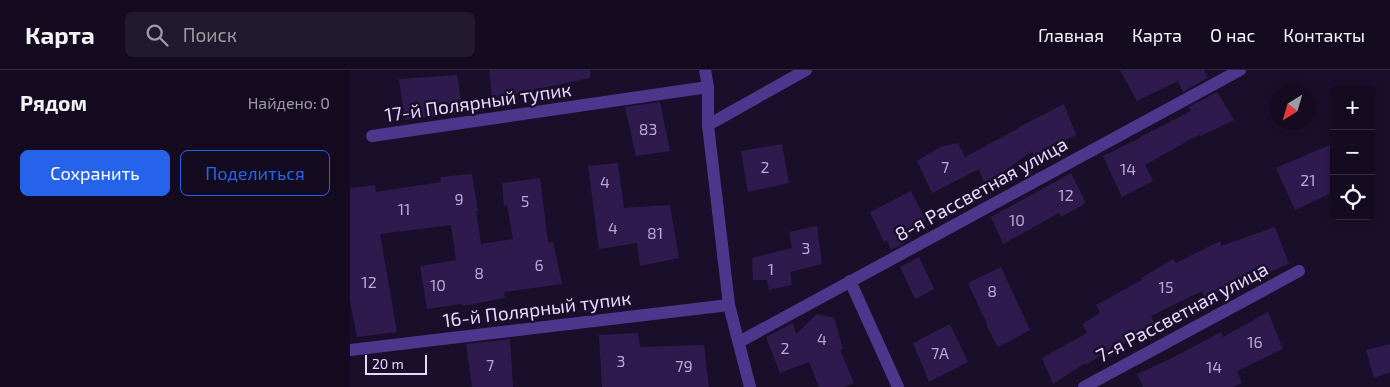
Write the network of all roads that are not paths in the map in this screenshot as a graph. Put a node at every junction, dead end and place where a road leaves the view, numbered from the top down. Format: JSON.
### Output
{"nodes":[{"id":1,"x":705,"y":70,"type":"edge"},
{"id":2,"x":806,"y":70,"type":"edge"},
{"id":3,"x":1240,"y":70,"type":"edge"},
{"id":4,"x":708,"y":87,"type":"junction"},
{"id":5,"x":708,"y":125,"type":"junction"},
{"id":6,"x":372,"y":136,"type":"dead end"},
{"id":7,"x":1299,"y":271,"type":"dead end"},
{"id":8,"x":850,"y":281,"type":"junction"},
{"id":9,"x":729,"y":305,"type":"junction"},
{"id":10,"x":739,"y":342,"type":"junction"},
{"id":11,"x":350,"y":350,"type":"edge"},
{"id":12,"x":750,"y":387,"type":"edge"},
{"id":13,"x":898,"y":387,"type":"edge"},
{"id":14,"x":1084,"y":387,"type":"edge"}],
"edges":[{"from":1,"to":4,"type":"street"},
{"from":2,"to":5,"type":"street"},
{"from":3,"to":8,"type":"street","name":"8-я Рассветная улица"},
{"from":4,"to":5,"type":"street"},
{"from":4,"to":6,"type":"street","name":"17-й Полярный тупик"},
{"from":5,"to":9,"type":"street"},
{"from":7,"to":14,"type":"street","name":"7-я Рассветная улица"},
{"from":8,"to":10,"type":"street","name":"8-я Рассветная улица"},
{"from":8,"to":13,"type":"street"},
{"from":9,"to":10,"type":"street"},
{"from":9,"to":11,"type":"street","name":"16-й Полярный тупик"},
{"from":10,"to":12,"type":"street"}]}
